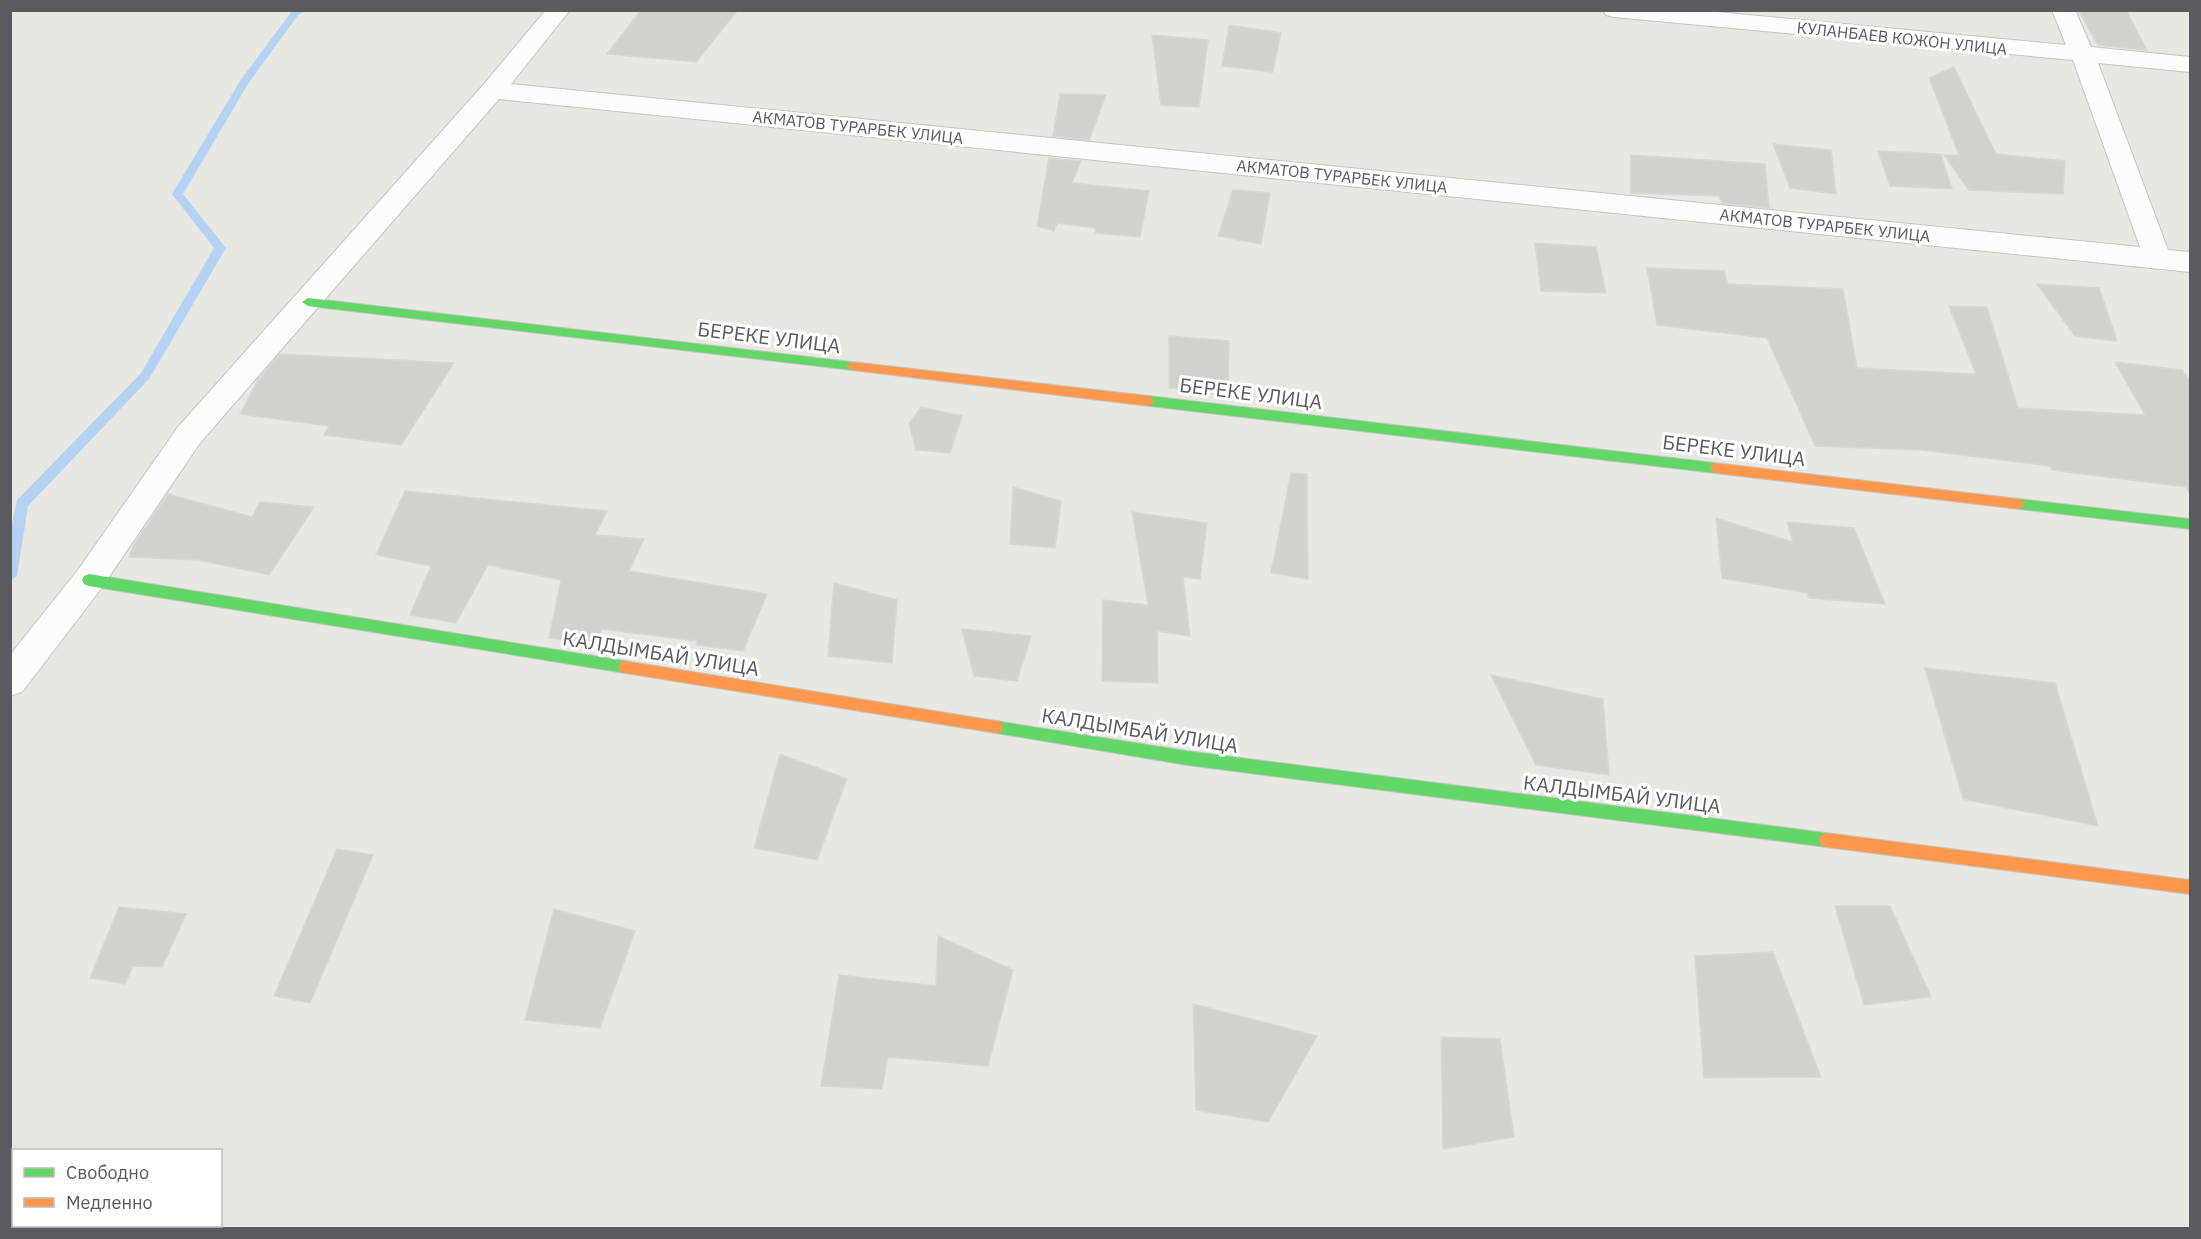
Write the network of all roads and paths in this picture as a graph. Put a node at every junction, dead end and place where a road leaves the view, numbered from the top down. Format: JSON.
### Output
{"nodes":[{"id":1,"x":559,"y":10,"type":"edge"},
{"id":2,"x":1614,"y":10,"type":"edge"},
{"id":3,"x":2063,"y":10,"type":"edge"},
{"id":4,"x":2083,"y":56,"type":"junction"},
{"id":5,"x":2190,"y":64,"type":"edge"},
{"id":6,"x":493,"y":90,"type":"junction"},
{"id":7,"x":2157,"y":258,"type":"junction"},
{"id":8,"x":2190,"y":262,"type":"edge"},
{"id":9,"x":308,"y":302,"type":"junction"},
{"id":10,"x":2190,"y":524,"type":"edge"},
{"id":11,"x":89,"y":580,"type":"junction"},
{"id":12,"x":10,"y":681,"type":"edge"},
{"id":13,"x":2190,"y":887,"type":"edge"}],
"edges":[{"from":1,"to":6,"type":"street"},
{"from":2,"to":4,"type":"street","name":"КУЛАНБАЕВ КОЖОН УЛИЦА"},
{"from":3,"to":4,"type":"street"},
{"from":4,"to":5,"type":"street","name":"КУЛАНБАЕВ КОЖОН УЛИЦА"},
{"from":4,"to":7,"type":"street"},
{"from":6,"to":7,"type":"street","name":"АКМАТОВ ТУРАРБЕК УЛИЦА"},
{"from":6,"to":9,"type":"street"},
{"from":7,"to":8,"type":"street","name":"АКМАТОВ ТУРАРБЕК УЛИЦА"},
{"from":9,"to":10,"type":"street","name":"БЕРЕКЕ УЛИЦА"},
{"from":9,"to":11,"type":"street"},
{"from":11,"to":12,"type":"street"},
{"from":11,"to":13,"type":"street","name":"КАЛДЫМБАЙ УЛИЦА"}]}
